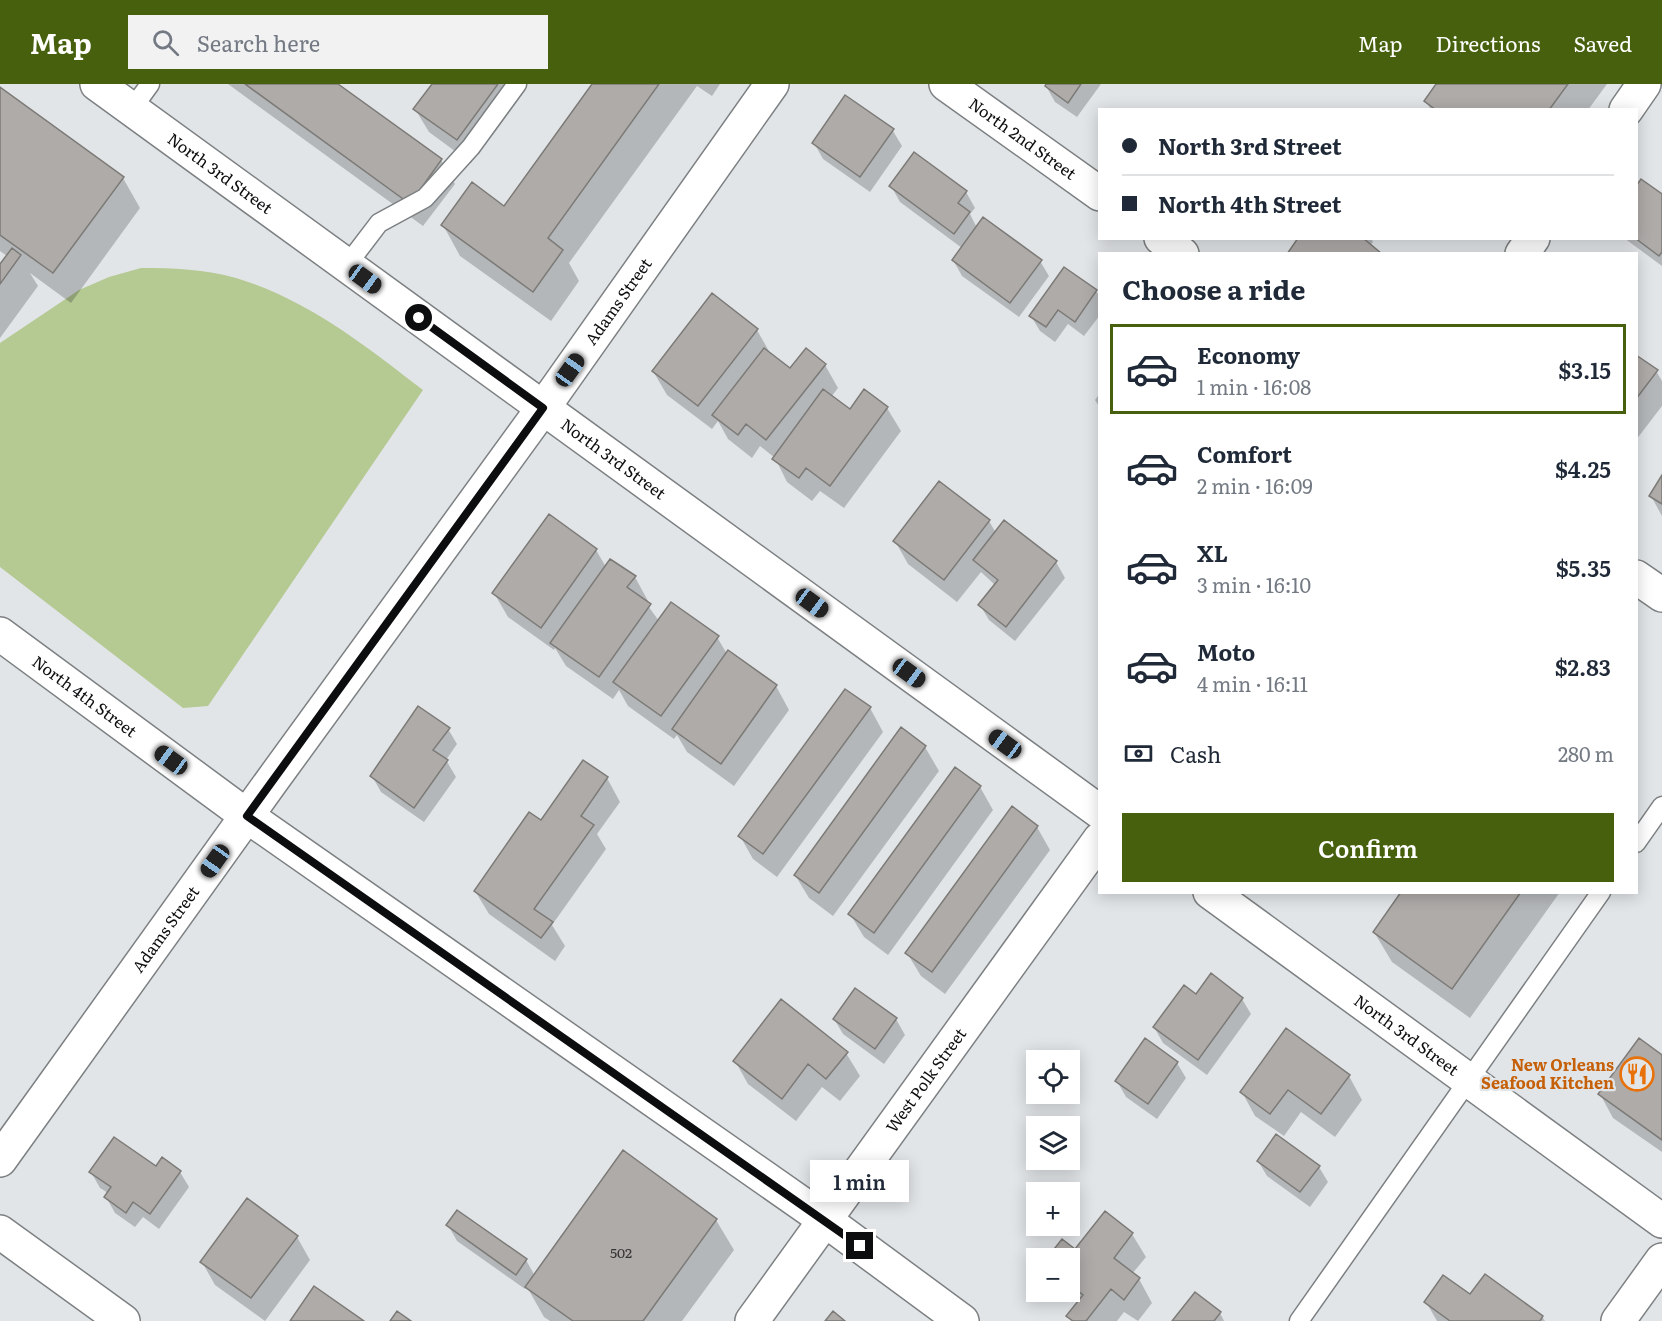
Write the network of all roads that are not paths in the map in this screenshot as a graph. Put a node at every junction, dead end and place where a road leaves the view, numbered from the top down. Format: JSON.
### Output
{"nodes":[{"id":1,"x":97,"y":84,"type":"edge"},
{"id":2,"x":517,"y":84,"type":"edge"},
{"id":3,"x":772,"y":84,"type":"edge"},
{"id":4,"x":946,"y":84,"type":"edge"},
{"id":5,"x":1644,"y":84,"type":"edge"},
{"id":6,"x":141,"y":97,"type":"edge"},
{"id":7,"x":1627,"y":108,"type":"edge"},
{"id":8,"x":1098,"y":193,"type":"edge"},
{"id":9,"x":1164,"y":240,"type":"edge"},
{"id":10,"x":1179,"y":252,"type":"edge"},
{"id":11,"x":347,"y":265,"type":"junction"},
{"id":12,"x":543,"y":408,"type":"junction"},
{"id":13,"x":1638,"y":578,"type":"edge"},
{"id":14,"x":1662,"y":595,"type":"edge"},
{"id":15,"x":0,"y":634,"type":"edge"},
{"id":16,"x":1662,"y":806,"type":"edge"},
{"id":17,"x":1098,"y":811,"type":"edge"},
{"id":18,"x":247,"y":816,"type":"junction"},
{"id":19,"x":1638,"y":840,"type":"edge"},
{"id":20,"x":1098,"y":842,"type":"edge"},
{"id":21,"x":1213,"y":894,"type":"edge"},
{"id":22,"x":1600,"y":894,"type":"edge"},
{"id":23,"x":1469,"y":1080,"type":"junction"},
{"id":24,"x":0,"y":1160,"type":"edge"},
{"id":25,"x":825,"y":1220,"type":"junction"},
{"id":26,"x":1662,"y":1221,"type":"edge"},
{"id":27,"x":0,"y":1232,"type":"edge"},
{"id":28,"x":1662,"y":1260,"type":"edge"},
{"id":29,"x":123,"y":1321,"type":"edge"},
{"id":30,"x":752,"y":1321,"type":"edge"},
{"id":31,"x":962,"y":1321,"type":"edge"},
{"id":32,"x":1299,"y":1321,"type":"edge"},
{"id":33,"x":1618,"y":1321,"type":"edge"}],
"edges":[{"from":1,"to":6,"type":"street","name":"North 3rd Street"},
{"from":2,"to":11,"type":"lane"},
{"from":3,"to":12,"type":"street","name":"Adams Street"},
{"from":4,"to":8,"type":"street","name":"North 2nd Street"},
{"from":5,"to":7,"type":"street"},
{"from":6,"to":11,"type":"street","name":"North 3rd Street"},
{"from":9,"to":10,"type":"street"},
{"from":11,"to":12,"type":"street","name":"North 3rd Street"},
{"from":12,"to":17,"type":"street","name":"North 3rd Street"},
{"from":12,"to":18,"type":"street","name":"Adams Street"},
{"from":13,"to":14,"type":"street"},
{"from":15,"to":18,"type":"street","name":"North 4th Street"},
{"from":16,"to":19,"type":"lane"},
{"from":18,"to":24,"type":"street","name":"Adams Street"},
{"from":18,"to":25,"type":"street","name":"North 4th Street"},
{"from":20,"to":25,"type":"street","name":"West Polk Street"},
{"from":21,"to":23,"type":"street","name":"North 3rd Street"},
{"from":22,"to":23,"type":"lane"},
{"from":23,"to":26,"type":"street","name":"North 3rd Street"},
{"from":23,"to":32,"type":"lane"},
{"from":25,"to":30,"type":"street","name":"West Polk Street"},
{"from":25,"to":31,"type":"street","name":"North 4th Street"},
{"from":27,"to":29,"type":"street"},
{"from":28,"to":33,"type":"street"}]}
